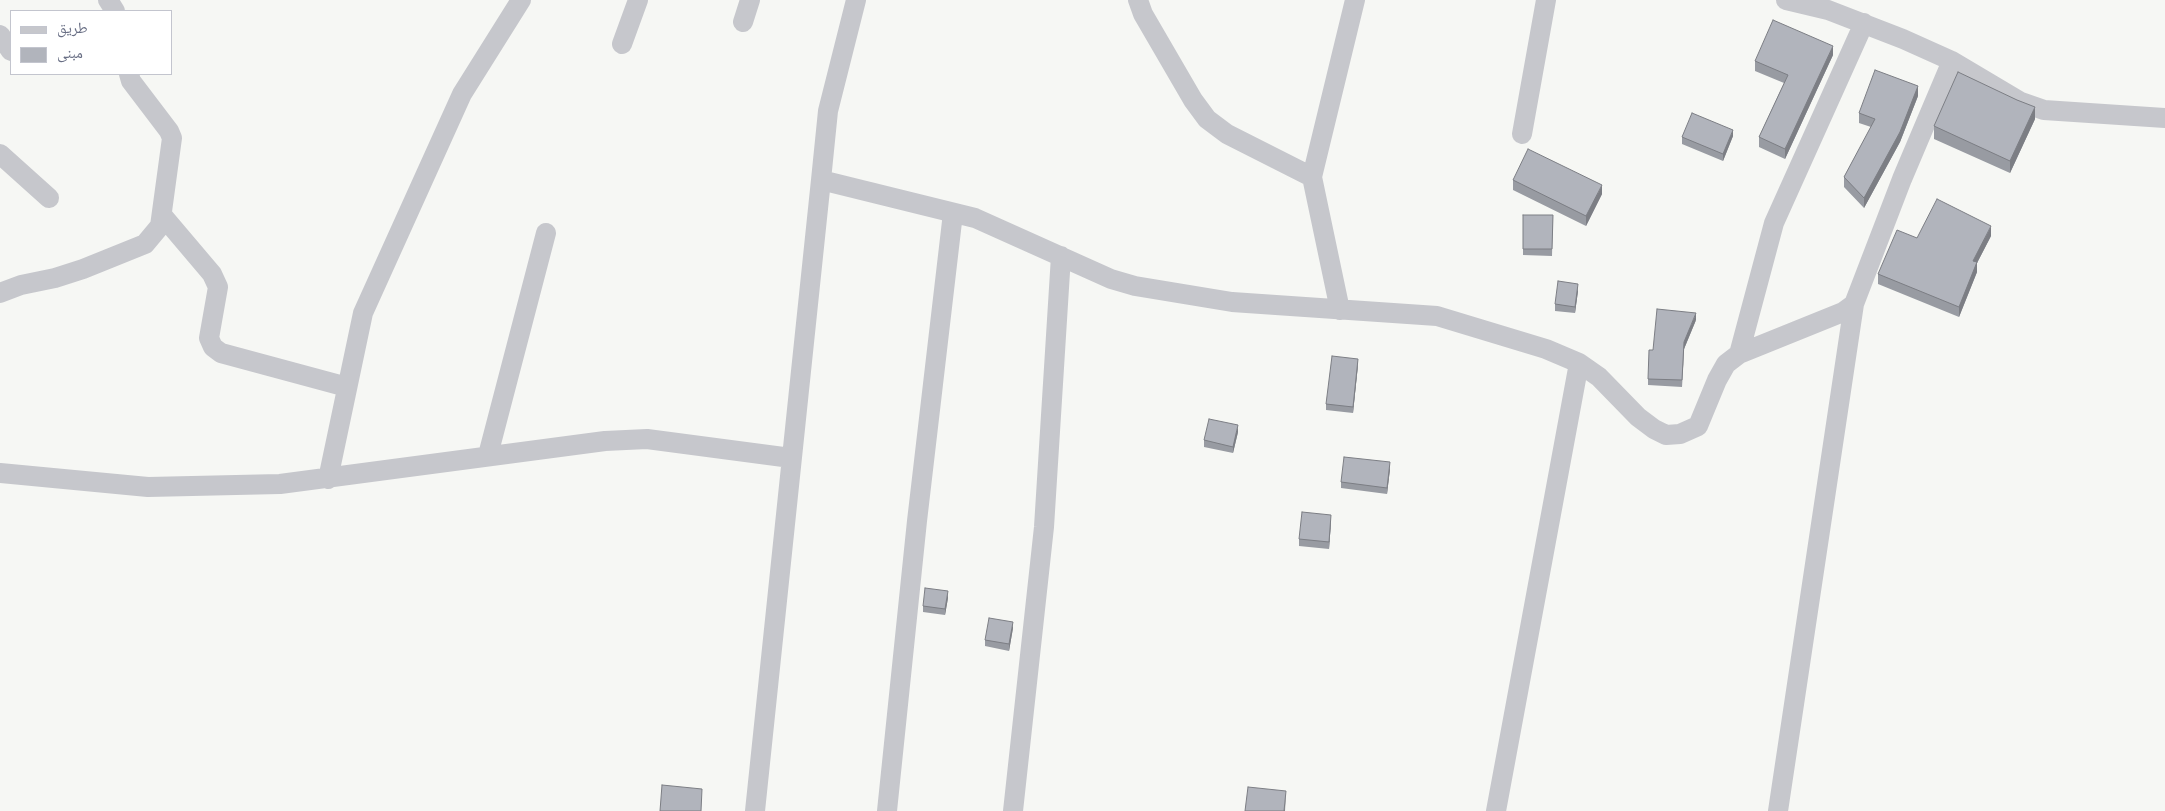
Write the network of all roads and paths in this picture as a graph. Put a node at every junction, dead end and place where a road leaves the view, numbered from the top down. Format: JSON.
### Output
{"nodes":[{"id":1,"x":522,"y":0,"type":"edge"},
{"id":2,"x":638,"y":0,"type":"edge"},
{"id":3,"x":750,"y":0,"type":"edge"},
{"id":4,"x":856,"y":0,"type":"edge"},
{"id":5,"x":1138,"y":0,"type":"edge"},
{"id":6,"x":1355,"y":0,"type":"edge"},
{"id":7,"x":1546,"y":0,"type":"edge"},
{"id":8,"x":1786,"y":0,"type":"edge"},
{"id":9,"x":743,"y":22,"type":"dead end"},
{"id":10,"x":1864,"y":23,"type":"junction"},
{"id":11,"x":0,"y":35,"type":"edge"},
{"id":12,"x":622,"y":44,"type":"dead end"},
{"id":13,"x":10,"y":50,"type":"edge"},
{"id":14,"x":1952,"y":61,"type":"junction"},
{"id":15,"x":129,"y":75,"type":"edge"},
{"id":16,"x":2165,"y":118,"type":"edge"},
{"id":17,"x":1522,"y":134,"type":"dead end"},
{"id":18,"x":0,"y":154,"type":"edge"},
{"id":19,"x":1312,"y":177,"type":"junction"},
{"id":20,"x":820,"y":180,"type":"junction"},
{"id":21,"x":49,"y":198,"type":"dead end"},
{"id":22,"x":953,"y":213,"type":"junction"},
{"id":23,"x":162,"y":215,"type":"junction"},
{"id":24,"x":546,"y":233,"type":"dead end"},
{"id":25,"x":1060,"y":256,"type":"junction"},
{"id":26,"x":0,"y":293,"type":"edge"},
{"id":27,"x":1854,"y":304,"type":"junction"},
{"id":28,"x":1340,"y":310,"type":"junction"},
{"id":29,"x":1739,"y":354,"type":"junction"},
{"id":30,"x":1579,"y":363,"type":"junction"},
{"id":31,"x":347,"y":387,"type":"junction"},
{"id":32,"x":488,"y":455,"type":"junction"},
{"id":33,"x":791,"y":458,"type":"junction"},
{"id":34,"x":0,"y":473,"type":"edge"},
{"id":35,"x":328,"y":479,"type":"junction"},
{"id":36,"x":756,"y":811,"type":"edge"},
{"id":37,"x":887,"y":811,"type":"edge"},
{"id":38,"x":1013,"y":811,"type":"edge"},
{"id":39,"x":1496,"y":811,"type":"edge"},
{"id":40,"x":1778,"y":811,"type":"edge"}],
"edges":[{"from":1,"to":31,"type":"street"},
{"from":2,"to":12,"type":"street"},
{"from":3,"to":9,"type":"street"},
{"from":4,"to":20,"type":"street"},
{"from":5,"to":19,"type":"street"},
{"from":6,"to":19,"type":"street"},
{"from":7,"to":17,"type":"street"},
{"from":8,"to":10,"type":"street"},
{"from":10,"to":14,"type":"street"},
{"from":10,"to":29,"type":"street"},
{"from":11,"to":13,"type":"street"},
{"from":14,"to":16,"type":"street"},
{"from":14,"to":27,"type":"street"},
{"from":15,"to":23,"type":"street"},
{"from":18,"to":21,"type":"street"},
{"from":19,"to":28,"type":"street"},
{"from":20,"to":22,"type":"street"},
{"from":20,"to":33,"type":"street"},
{"from":22,"to":25,"type":"street"},
{"from":22,"to":37,"type":"street"},
{"from":23,"to":26,"type":"street"},
{"from":23,"to":31,"type":"street"},
{"from":24,"to":32,"type":"street"},
{"from":25,"to":28,"type":"street"},
{"from":25,"to":38,"type":"street"},
{"from":27,"to":29,"type":"street"},
{"from":27,"to":40,"type":"street"},
{"from":28,"to":30,"type":"street"},
{"from":29,"to":30,"type":"street"},
{"from":30,"to":39,"type":"street"},
{"from":31,"to":35,"type":"street"},
{"from":32,"to":33,"type":"street"},
{"from":32,"to":35,"type":"street"},
{"from":33,"to":36,"type":"street"},
{"from":34,"to":35,"type":"street"}]}
